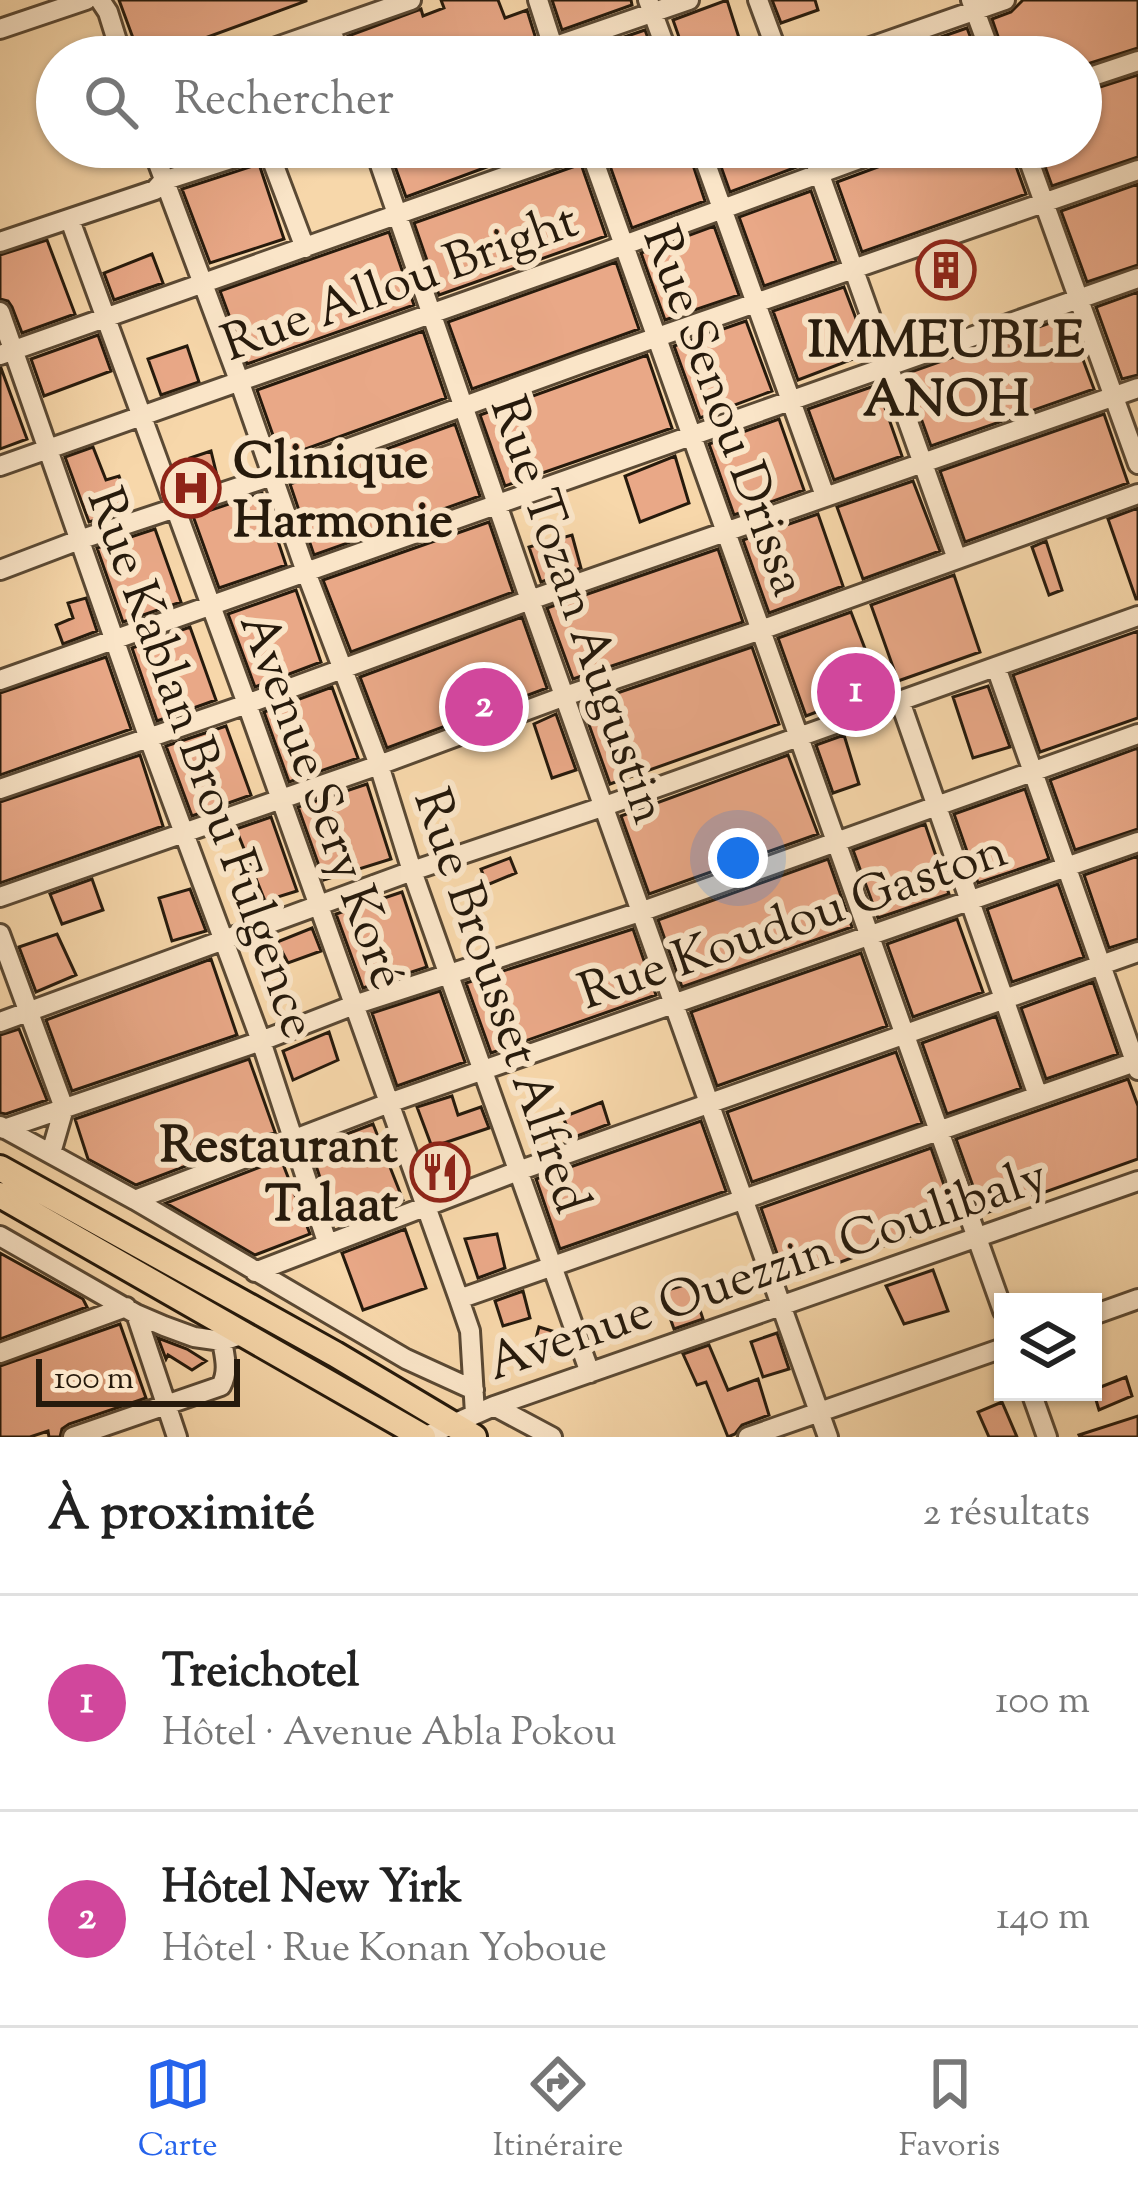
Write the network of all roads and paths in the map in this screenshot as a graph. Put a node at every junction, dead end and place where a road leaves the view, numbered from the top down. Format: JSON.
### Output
{"nodes":[{"id":1,"x":86,"y":0,"type":"edge"},
{"id":2,"x":100,"y":0,"type":"edge"},
{"id":3,"x":411,"y":0,"type":"edge"},
{"id":4,"x":538,"y":0,"type":"edge"},
{"id":5,"x":689,"y":0,"type":"edge"},
{"id":6,"x":758,"y":0,"type":"edge"},
{"id":7,"x":1005,"y":0,"type":"edge"},
{"id":8,"x":973,"y":5,"type":"edge"},
{"id":9,"x":651,"y":6,"type":"edge"},
{"id":10,"x":2,"y":24,"type":"edge"},
{"id":11,"x":331,"y":30,"type":"junction"},
{"id":12,"x":115,"y":36,"type":"edge"},
{"id":13,"x":313,"y":36,"type":"edge"},
{"id":14,"x":333,"y":36,"type":"edge"},
{"id":15,"x":549,"y":36,"type":"edge"},
{"id":16,"x":588,"y":36,"type":"edge"},
{"id":17,"x":661,"y":36,"type":"edge"},
{"id":18,"x":771,"y":36,"type":"edge"},
{"id":19,"x":895,"y":36,"type":"edge"},
{"id":20,"x":984,"y":36,"type":"edge"},
{"id":21,"x":1138,"y":61,"type":"edge"},
{"id":22,"x":1102,"y":73,"type":"edge"},
{"id":23,"x":159,"y":168,"type":"edge"},
{"id":24,"x":204,"y":168,"type":"edge"},
{"id":25,"x":275,"y":168,"type":"edge"},
{"id":26,"x":382,"y":168,"type":"edge"},
{"id":27,"x":528,"y":168,"type":"edge"},
{"id":28,"x":596,"y":168,"type":"edge"},
{"id":29,"x":707,"y":168,"type":"edge"},
{"id":30,"x":818,"y":168,"type":"edge"},
{"id":31,"x":834,"y":168,"type":"edge"},
{"id":32,"x":1032,"y":168,"type":"edge"},
{"id":33,"x":1138,"y":170,"type":"edge"},
{"id":34,"x":820,"y":173,"type":"junction"},
{"id":35,"x":164,"y":181,"type":"junction"},
{"id":36,"x":1044,"y":203,"type":"junction"},
{"id":37,"x":721,"y":208,"type":"junction"},
{"id":38,"x":398,"y":214,"type":"junction"},
{"id":39,"x":70,"y":220,"type":"junction"},
{"id":40,"x":0,"y":242,"type":"edge"},
{"id":41,"x":623,"y":244,"type":"junction"},
{"id":42,"x":304,"y":248,"type":"junction"},
{"id":43,"x":854,"y":268,"type":"junction"},
{"id":44,"x":1138,"y":278,"type":"edge"},
{"id":45,"x":204,"y":284,"type":"junction"},
{"id":46,"x":1078,"y":298,"type":"junction"},
{"id":47,"x":757,"y":303,"type":"junction"},
{"id":48,"x":0,"y":312,"type":"edge"},
{"id":49,"x":434,"y":312,"type":"junction"},
{"id":50,"x":107,"y":317,"type":"junction"},
{"id":51,"x":656,"y":338,"type":"junction"},
{"id":52,"x":7,"y":352,"type":"edge"},
{"id":53,"x":889,"y":365,"type":"junction"},
{"id":54,"x":240,"y":382,"type":"junction"},
{"id":55,"x":1138,"y":388,"type":"edge"},
{"id":56,"x":1114,"y":396,"type":"junction"},
{"id":57,"x":791,"y":400,"type":"junction"},
{"id":58,"x":465,"y":406,"type":"junction"},
{"id":59,"x":141,"y":414,"type":"junction"},
{"id":60,"x":691,"y":435,"type":"junction"},
{"id":61,"x":48,"y":449,"type":"junction"},
{"id":62,"x":923,"y":462,"type":"junction"},
{"id":63,"x":1138,"y":464,"type":"edge"},
{"id":64,"x":0,"y":466,"type":"edge"},
{"id":65,"x":272,"y":476,"type":"junction"},
{"id":66,"x":1138,"y":494,"type":"edge"},
{"id":67,"x":825,"y":496,"type":"junction"},
{"id":68,"x":498,"y":506,"type":"junction"},
{"id":69,"x":175,"y":508,"type":"junction"},
{"id":70,"x":726,"y":531,"type":"junction"},
{"id":71,"x":79,"y":540,"type":"junction"},
{"id":72,"x":957,"y":559,"type":"junction"},
{"id":73,"x":0,"y":570,"type":"edge"},
{"id":74,"x":305,"y":572,"type":"junction"},
{"id":75,"x":530,"y":600,"type":"junction"},
{"id":76,"x":211,"y":604,"type":"junction"},
{"id":77,"x":1138,"y":616,"type":"edge"},
{"id":78,"x":760,"y":630,"type":"junction"},
{"id":79,"x":114,"y":640,"type":"junction"},
{"id":80,"x":996,"y":667,"type":"junction"},
{"id":81,"x":341,"y":669,"type":"junction"},
{"id":82,"x":0,"y":680,"type":"edge"},
{"id":83,"x":565,"y":695,"type":"junction"},
{"id":84,"x":900,"y":701,"type":"junction"},
{"id":85,"x":247,"y":704,"type":"junction"},
{"id":86,"x":1138,"y":734,"type":"edge"},
{"id":87,"x":148,"y":736,"type":"junction"},
{"id":88,"x":800,"y":736,"type":"junction"},
{"id":89,"x":379,"y":766,"type":"junction"},
{"id":90,"x":1032,"y":771,"type":"junction"},
{"id":91,"x":0,"y":789,"type":"edge"},
{"id":92,"x":281,"y":799,"type":"junction"},
{"id":93,"x":605,"y":806,"type":"junction"},
{"id":94,"x":935,"y":806,"type":"junction"},
{"id":95,"x":185,"y":831,"type":"junction"},
{"id":96,"x":837,"y":842,"type":"junction"},
{"id":97,"x":1138,"y":842,"type":"edge"},
{"id":98,"x":1067,"y":868,"type":"junction"},
{"id":99,"x":412,"y":871,"type":"junction"},
{"id":100,"x":0,"y":897,"type":"edge"},
{"id":101,"x":971,"y":902,"type":"junction"},
{"id":102,"x":318,"y":905,"type":"junction"},
{"id":103,"x":643,"y":911,"type":"junction"},
{"id":104,"x":0,"y":934,"type":"edge"},
{"id":105,"x":870,"y":936,"type":"junction"},
{"id":106,"x":224,"y":939,"type":"junction"},
{"id":107,"x":1138,"y":952,"type":"edge"},
{"id":108,"x":1101,"y":965,"type":"junction"},
{"id":109,"x":448,"y":974,"type":"junction"},
{"id":110,"x":1003,"y":1000,"type":"junction"},
{"id":111,"x":675,"y":1003,"type":"junction"},
{"id":112,"x":354,"y":1005,"type":"junction"},
{"id":113,"x":28,"y":1011,"type":"junction"},
{"id":114,"x":0,"y":1022,"type":"edge"},
{"id":115,"x":906,"y":1035,"type":"junction"},
{"id":116,"x":261,"y":1041,"type":"junction"},
{"id":117,"x":1137,"y":1064,"type":"edge"},
{"id":118,"x":483,"y":1072,"type":"junction"},
{"id":119,"x":1038,"y":1096,"type":"junction"},
{"id":120,"x":389,"y":1103,"type":"junction"},
{"id":121,"x":711,"y":1104,"type":"junction"},
{"id":122,"x":64,"y":1108,"type":"junction"},
{"id":123,"x":2,"y":1128,"type":"edge"},
{"id":124,"x":940,"y":1130,"type":"junction"},
{"id":125,"x":294,"y":1141,"type":"junction"},
{"id":126,"x":51,"y":1153,"type":"junction"},
{"id":127,"x":0,"y":1168,"type":"edge"},
{"id":128,"x":518,"y":1171,"type":"junction"},
{"id":129,"x":1138,"y":1181,"type":"edge"},
{"id":130,"x":0,"y":1195,"type":"edge"},
{"id":131,"x":135,"y":1199,"type":"junction"},
{"id":132,"x":744,"y":1199,"type":"junction"},
{"id":133,"x":425,"y":1206,"type":"junction"},
{"id":134,"x":978,"y":1236,"type":"junction"},
{"id":135,"x":3,"y":1240,"type":"edge"},
{"id":136,"x":327,"y":1242,"type":"junction"},
{"id":137,"x":552,"y":1268,"type":"junction"},
{"id":138,"x":255,"y":1271,"type":"junction"},
{"id":139,"x":997,"y":1293,"type":"edge"},
{"id":140,"x":459,"y":1299,"type":"junction"},
{"id":141,"x":1138,"y":1299,"type":"edge"},
{"id":142,"x":782,"y":1304,"type":"junction"},
{"id":143,"x":131,"y":1310,"type":"junction"},
{"id":144,"x":1102,"y":1312,"type":"edge"},
{"id":145,"x":234,"y":1338,"type":"junction"},
{"id":146,"x":994,"y":1351,"type":"edge"},
{"id":147,"x":0,"y":1353,"type":"edge"},
{"id":148,"x":590,"y":1373,"type":"junction"},
{"id":149,"x":474,"y":1390,"type":"junction"},
{"id":150,"x":1034,"y":1401,"type":"edge"},
{"id":151,"x":166,"y":1405,"type":"junction"},
{"id":152,"x":820,"y":1411,"type":"junction"},
{"id":153,"x":474,"y":1420,"type":"edge"},
{"id":154,"x":73,"y":1437,"type":"edge"},
{"id":155,"x":177,"y":1437,"type":"edge"},
{"id":156,"x":423,"y":1437,"type":"edge"},
{"id":157,"x":552,"y":1437,"type":"edge"},
{"id":158,"x":748,"y":1437,"type":"edge"},
{"id":159,"x":828,"y":1437,"type":"edge"},
{"id":160,"x":1047,"y":1437,"type":"edge"}],
"edges":[{"from":1,"to":10,"type":"street"},
{"from":2,"to":12,"type":"street"},
{"from":3,"to":11,"type":"street"},
{"from":4,"to":15,"type":"street"},
{"from":5,"to":9,"type":"street"},
{"from":6,"to":18,"type":"street"},
{"from":7,"to":8,"type":"street"},
{"from":8,"to":19,"type":"street"},
{"from":8,"to":20,"type":"street"},
{"from":9,"to":16,"type":"street"},
{"from":9,"to":17,"type":"street"},
{"from":11,"to":13,"type":"street"},
{"from":11,"to":14,"type":"street"},
{"from":21,"to":22,"type":"street"},
{"from":23,"to":35,"type":"street","name":"Rue Brousset Alfred"},
{"from":24,"to":35,"type":"street"},
{"from":25,"to":42,"type":"street"},
{"from":26,"to":38,"type":"street","name":"Rue Tozan Augustin"},
{"from":27,"to":38,"type":"street"},
{"from":28,"to":41,"type":"street","name":"Rue Senou Drissa"},
{"from":29,"to":37,"type":"street"},
{"from":30,"to":34,"type":"street"},
{"from":31,"to":34,"type":"street","name":"Rue Allou Bright"},
{"from":32,"to":36,"type":"street"},
{"from":33,"to":36,"type":"street"},
{"from":34,"to":37,"type":"street","name":"Rue Allou Bright"},
{"from":34,"to":43,"type":"street"},
{"from":35,"to":39,"type":"street"},
{"from":35,"to":45,"type":"street","name":"Rue Brousset Alfred"},
{"from":36,"to":43,"type":"street"},
{"from":36,"to":46,"type":"street"},
{"from":37,"to":41,"type":"street","name":"Rue Allou Bright"},
{"from":37,"to":47,"type":"street"},
{"from":38,"to":42,"type":"street"},
{"from":38,"to":49,"type":"street","name":"Rue Tozan Augustin"},
{"from":39,"to":40,"type":"street"},
{"from":39,"to":50,"type":"street","name":"Avenue Sery Koré"},
{"from":41,"to":49,"type":"street","name":"Rue Allou Bright"},
{"from":41,"to":51,"type":"street","name":"Rue Senou Drissa"},
{"from":42,"to":45,"type":"street"},
{"from":43,"to":47,"type":"street"},
{"from":43,"to":53,"type":"street"},
{"from":44,"to":46,"type":"street"},
{"from":45,"to":50,"type":"street"},
{"from":45,"to":54,"type":"street","name":"Rue Brousset Alfred"},
{"from":46,"to":53,"type":"street"},
{"from":46,"to":56,"type":"street"},
{"from":47,"to":51,"type":"street"},
{"from":47,"to":57,"type":"street"},
{"from":48,"to":52,"type":"street","name":"Rue Kablan Brou Fulgence"},
{"from":49,"to":54,"type":"street","name":"Rue Allou Bright"},
{"from":49,"to":58,"type":"street","name":"Rue Tozan Augustin"},
{"from":50,"to":52,"type":"street"},
{"from":50,"to":59,"type":"street","name":"Avenue Sery Koré"},
{"from":51,"to":58,"type":"street"},
{"from":51,"to":60,"type":"street","name":"Rue Senou Drissa"},
{"from":52,"to":61,"type":"street","name":"Rue Kablan Brou Fulgence"},
{"from":53,"to":57,"type":"street"},
{"from":53,"to":62,"type":"street"},
{"from":54,"to":59,"type":"street","name":"Rue Allou Bright"},
{"from":54,"to":65,"type":"street","name":"Rue Brousset Alfred"},
{"from":55,"to":56,"type":"street"},
{"from":56,"to":62,"type":"street"},
{"from":56,"to":63,"type":"street"},
{"from":57,"to":60,"type":"street"},
{"from":57,"to":67,"type":"street"},
{"from":58,"to":65,"type":"street"},
{"from":58,"to":68,"type":"street","name":"Rue Tozan Augustin"},
{"from":59,"to":61,"type":"street","name":"Rue Allou Bright"},
{"from":59,"to":69,"type":"street","name":"Avenue Sery Koré"},
{"from":60,"to":68,"type":"street"},
{"from":60,"to":70,"type":"street","name":"Rue Senou Drissa"},
{"from":61,"to":64,"type":"street","name":"Rue Allou Bright"},
{"from":61,"to":71,"type":"street","name":"Rue Kablan Brou Fulgence"},
{"from":62,"to":67,"type":"street"},
{"from":62,"to":72,"type":"street"},
{"from":65,"to":69,"type":"street"},
{"from":65,"to":74,"type":"street","name":"Rue Brousset Alfred"},
{"from":66,"to":72,"type":"street"},
{"from":67,"to":70,"type":"street"},
{"from":68,"to":74,"type":"street"},
{"from":68,"to":75,"type":"street","name":"Rue Tozan Augustin"},
{"from":69,"to":71,"type":"street"},
{"from":69,"to":76,"type":"street","name":"Avenue Sery Koré"},
{"from":70,"to":75,"type":"street"},
{"from":70,"to":78,"type":"street","name":"Rue Senou Drissa"},
{"from":71,"to":73,"type":"street"},
{"from":71,"to":79,"type":"street","name":"Rue Kablan Brou Fulgence"},
{"from":72,"to":78,"type":"street"},
{"from":74,"to":76,"type":"street"},
{"from":74,"to":81,"type":"street","name":"Rue Brousset Alfred"},
{"from":75,"to":81,"type":"street"},
{"from":75,"to":83,"type":"street","name":"Rue Tozan Augustin"},
{"from":76,"to":79,"type":"street"},
{"from":76,"to":85,"type":"street","name":"Avenue Sery Koré"},
{"from":77,"to":80,"type":"street"},
{"from":78,"to":83,"type":"street"},
{"from":78,"to":88,"type":"street","name":"Rue Senou Drissa"},
{"from":79,"to":82,"type":"street"},
{"from":79,"to":87,"type":"street","name":"Rue Kablan Brou Fulgence"},
{"from":80,"to":84,"type":"street"},
{"from":80,"to":90,"type":"street"},
{"from":81,"to":85,"type":"street"},
{"from":81,"to":89,"type":"street","name":"Rue Brousset Alfred"},
{"from":83,"to":89,"type":"street"},
{"from":83,"to":93,"type":"street","name":"Rue Tozan Augustin"},
{"from":84,"to":88,"type":"street"},
{"from":84,"to":94,"type":"street"},
{"from":85,"to":87,"type":"street"},
{"from":85,"to":92,"type":"street","name":"Avenue Sery Koré"},
{"from":86,"to":90,"type":"street"},
{"from":87,"to":91,"type":"street"},
{"from":87,"to":95,"type":"street","name":"Rue Kablan Brou Fulgence"},
{"from":88,"to":93,"type":"street"},
{"from":88,"to":96,"type":"street","name":"Rue Senou Drissa"},
{"from":89,"to":92,"type":"street"},
{"from":89,"to":99,"type":"street","name":"Rue Brousset Alfred"},
{"from":90,"to":94,"type":"street"},
{"from":90,"to":98,"type":"street"},
{"from":92,"to":95,"type":"street"},
{"from":92,"to":102,"type":"street","name":"Avenue Sery Koré"},
{"from":93,"to":99,"type":"street"},
{"from":93,"to":103,"type":"street","name":"Rue Tozan Augustin"},
{"from":94,"to":96,"type":"street"},
{"from":94,"to":101,"type":"street"},
{"from":95,"to":100,"type":"street"},
{"from":95,"to":106,"type":"street","name":"Rue Kablan Brou Fulgence"},
{"from":96,"to":103,"type":"street"},
{"from":96,"to":105,"type":"street","name":"Rue Senou Drissa"},
{"from":97,"to":98,"type":"street","name":"Rue Koudou Gaston"},
{"from":98,"to":101,"type":"street","name":"Rue Koudou Gaston"},
{"from":98,"to":108,"type":"street"},
{"from":99,"to":102,"type":"street"},
{"from":99,"to":109,"type":"street","name":"Rue Brousset Alfred"},
{"from":101,"to":105,"type":"street","name":"Rue Koudou Gaston"},
{"from":101,"to":110,"type":"street"},
{"from":102,"to":106,"type":"street"},
{"from":102,"to":112,"type":"street","name":"Avenue Sery Koré"},
{"from":103,"to":109,"type":"street"},
{"from":103,"to":111,"type":"street","name":"Rue Tozan Augustin"},
{"from":104,"to":113,"type":"street"},
{"from":105,"to":111,"type":"street","name":"Rue Koudou Gaston"},
{"from":105,"to":115,"type":"street","name":"Rue Senou Drissa"},
{"from":106,"to":113,"type":"street"},
{"from":106,"to":116,"type":"street","name":"Rue Kablan Brou Fulgence"},
{"from":107,"to":108,"type":"street"},
{"from":108,"to":110,"type":"street"},
{"from":108,"to":117,"type":"street"},
{"from":109,"to":112,"type":"street"},
{"from":109,"to":118,"type":"street","name":"Rue Brousset Alfred"},
{"from":110,"to":115,"type":"street"},
{"from":110,"to":119,"type":"street"},
{"from":111,"to":118,"type":"street","name":"Rue Koudou Gaston"},
{"from":111,"to":121,"type":"street","name":"Rue Tozan Augustin"},
{"from":112,"to":116,"type":"street"},
{"from":112,"to":120,"type":"street","name":"Avenue Sery Koré"},
{"from":113,"to":114,"type":"street"},
{"from":113,"to":122,"type":"street"},
{"from":115,"to":121,"type":"street"},
{"from":115,"to":124,"type":"street","name":"Rue Senou Drissa"},
{"from":116,"to":122,"type":"street"},
{"from":116,"to":125,"type":"street","name":"Rue Kablan Brou Fulgence"},
{"from":117,"to":119,"type":"street"},
{"from":118,"to":120,"type":"street","name":"Rue Koudou Gaston"},
{"from":118,"to":128,"type":"street","name":"Rue Brousset Alfred"},
{"from":119,"to":124,"type":"street"},
{"from":120,"to":125,"type":"street","name":"Rue Koudou Gaston"},
{"from":120,"to":133,"type":"street","name":"Avenue Sery Koré"},
{"from":121,"to":128,"type":"street"},
{"from":121,"to":132,"type":"street","name":"Rue Tozan Augustin"},
{"from":122,"to":123,"type":"street"},
{"from":122,"to":126,"type":"street"},
{"from":123,"to":126,"type":"street"},
{"from":124,"to":132,"type":"street"},
{"from":124,"to":134,"type":"street","name":"Rue Senou Drissa"},
{"from":125,"to":131,"type":"street","name":"Rue Koudou Gaston"},
{"from":125,"to":136,"type":"street","name":"Rue Kablan Brou Fulgence"},
{"from":126,"to":131,"type":"street"},
{"from":127,"to":153,"type":"main road"},
{"from":128,"to":133,"type":"street"},
{"from":128,"to":137,"type":"street","name":"Rue Brousset Alfred"},
{"from":129,"to":134,"type":"street","name":"Avenue Ouezzin Coulibaly"},
{"from":130,"to":145,"type":"main road"},
{"from":131,"to":138,"type":"street"},
{"from":132,"to":137,"type":"street"},
{"from":132,"to":142,"type":"street","name":"Rue Tozan Augustin"},
{"from":133,"to":136,"type":"street"},
{"from":133,"to":140,"type":"street","name":"Avenue Sery Koré"},
{"from":134,"to":139,"type":"street","name":"Rue Senou Drissa"},
{"from":134,"to":142,"type":"street","name":"Avenue Ouezzin Coulibaly"},
{"from":135,"to":143,"type":"street"},
{"from":136,"to":138,"type":"street"},
{"from":137,"to":140,"type":"street"},
{"from":137,"to":148,"type":"street","name":"Rue Brousset Alfred"},
{"from":138,"to":149,"type":"street"},
{"from":140,"to":149,"type":"street","name":"Avenue Sery Koré"},
{"from":141,"to":144,"type":"street"},
{"from":142,"to":148,"type":"street","name":"Avenue Ouezzin Coulibaly"},
{"from":142,"to":152,"type":"street","name":"Rue Tozan Augustin"},
{"from":143,"to":145,"type":"street"},
{"from":143,"to":147,"type":"street"},
{"from":143,"to":151,"type":"street"},
{"from":145,"to":151,"type":"street"},
{"from":145,"to":156,"type":"main road"},
{"from":146,"to":152,"type":"street"},
{"from":148,"to":153,"type":"street","name":"Avenue Ouezzin Coulibaly"},
{"from":149,"to":153,"type":"street","name":"Avenue Sery Koré"},
{"from":150,"to":160,"type":"street"},
{"from":151,"to":154,"type":"street"},
{"from":151,"to":155,"type":"street"},
{"from":152,"to":158,"type":"street"},
{"from":152,"to":159,"type":"street","name":"Rue Tozan Augustin"},
{"from":153,"to":156,"type":"street","name":"Avenue Ouezzin Coulibaly"},
{"from":153,"to":157,"type":"street"}]}
